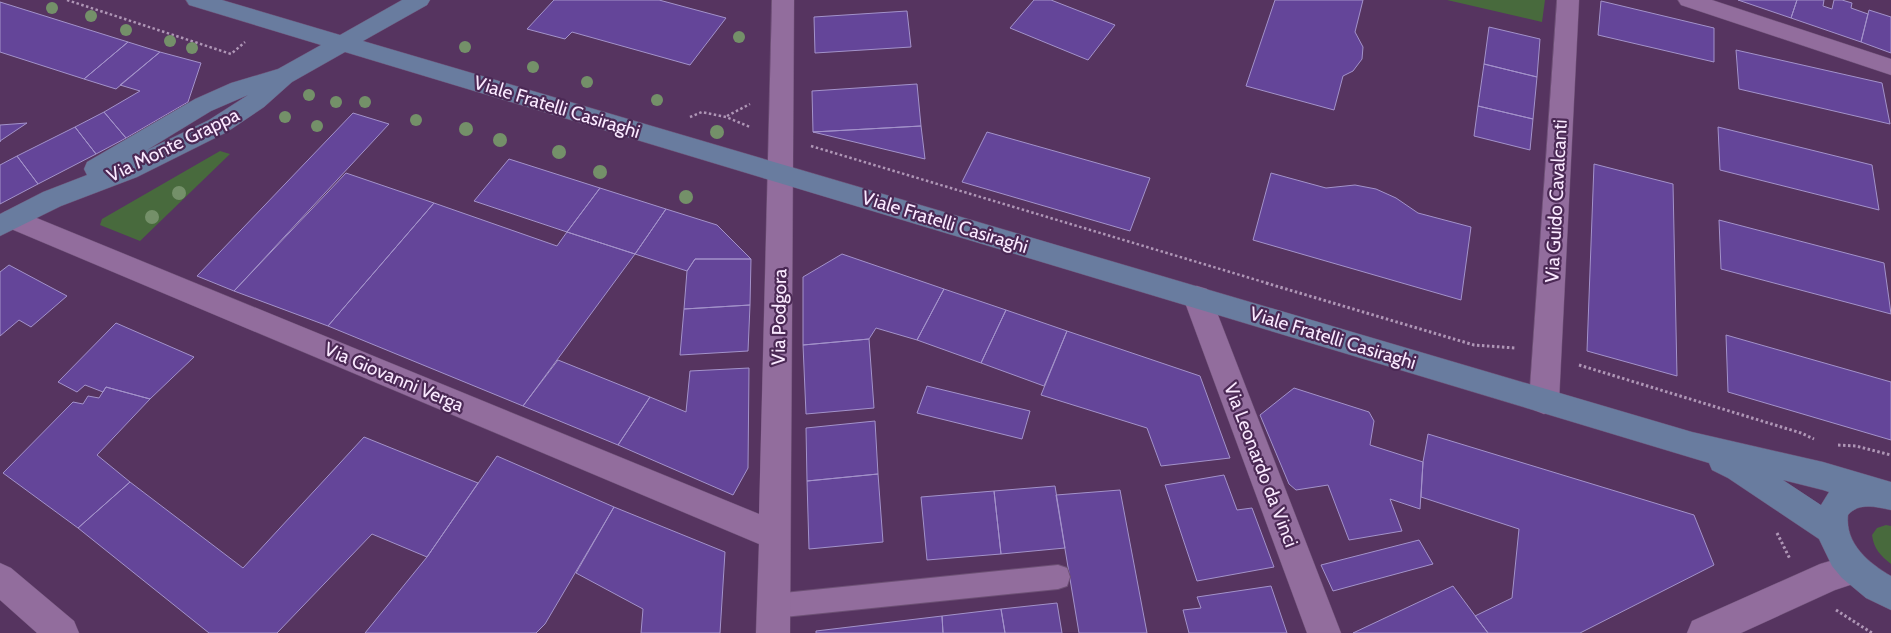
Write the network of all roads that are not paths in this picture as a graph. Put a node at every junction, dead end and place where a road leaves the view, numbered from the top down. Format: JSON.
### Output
{"nodes":[{"id":1,"x":197,"y":0,"type":"edge"},
{"id":2,"x":419,"y":0,"type":"edge"},
{"id":3,"x":783,"y":0,"type":"edge"},
{"id":4,"x":1568,"y":0,"type":"edge"},
{"id":5,"x":1689,"y":0,"type":"edge"},
{"id":6,"x":344,"y":43,"type":"junction"},
{"id":7,"x":1891,"y":67,"type":"edge"},
{"id":8,"x":780,"y":174,"type":"junction"},
{"id":9,"x":7,"y":222,"type":"edge"},
{"id":10,"x":1197,"y":297,"type":"junction"},
{"id":11,"x":1544,"y":401,"type":"junction"},
{"id":12,"x":1692,"y":445,"type":"junction"},
{"id":13,"x":1881,"y":493,"type":"edge"},
{"id":14,"x":1832,"y":530,"type":"junction"},
{"id":15,"x":775,"y":536,"type":"junction"},
{"id":16,"x":1854,"y":569,"type":"junction"},
{"id":17,"x":1058,"y":577,"type":"dead end"},
{"id":18,"x":0,"y":578,"type":"edge"},
{"id":19,"x":1891,"y":594,"type":"edge"},
{"id":20,"x":774,"y":606,"type":"junction"},
{"id":21,"x":62,"y":633,"type":"edge"},
{"id":22,"x":773,"y":633,"type":"edge"},
{"id":23,"x":1324,"y":633,"type":"edge"},
{"id":24,"x":1704,"y":633,"type":"edge"}],
"edges":[{"from":1,"to":6,"type":"street","name":"Viale Fratelli Casiraghi"},
{"from":2,"to":6,"type":"street","name":"Via Monte Grappa"},
{"from":3,"to":8,"type":"street","name":"Via Podgora"},
{"from":4,"to":11,"type":"street","name":"Via Guido Cavalcanti"},
{"from":5,"to":7,"type":"street"},
{"from":6,"to":8,"type":"street","name":"Viale Fratelli Casiraghi"},
{"from":6,"to":9,"type":"street","name":"Via Monte Grappa"},
{"from":8,"to":10,"type":"street","name":"Viale Fratelli Casiraghi"},
{"from":8,"to":15,"type":"street","name":"Via Podgora"},
{"from":9,"to":15,"type":"street","name":"Via Giovanni Verga"},
{"from":10,"to":11,"type":"street","name":"Viale Fratelli Casiraghi"},
{"from":10,"to":23,"type":"street","name":"Via Leonardo da Vinci"},
{"from":11,"to":12,"type":"street","name":"Viale Fratelli Casiraghi"},
{"from":12,"to":13,"type":"street","name":"Viale Fratelli Casiraghi"},
{"from":12,"to":14,"type":"street","name":"Viale Fratelli Casiraghi"},
{"from":13,"to":14,"type":"street","name":"Viale Fratelli Casiraghi"},
{"from":14,"to":16,"type":"street"},
{"from":15,"to":20,"type":"street","name":"Via Podgora"},
{"from":16,"to":19,"type":"street"},
{"from":16,"to":24,"type":"street"},
{"from":17,"to":20,"type":"lane"},
{"from":18,"to":21,"type":"street"},
{"from":20,"to":22,"type":"street","name":"Via Podgora"}]}
